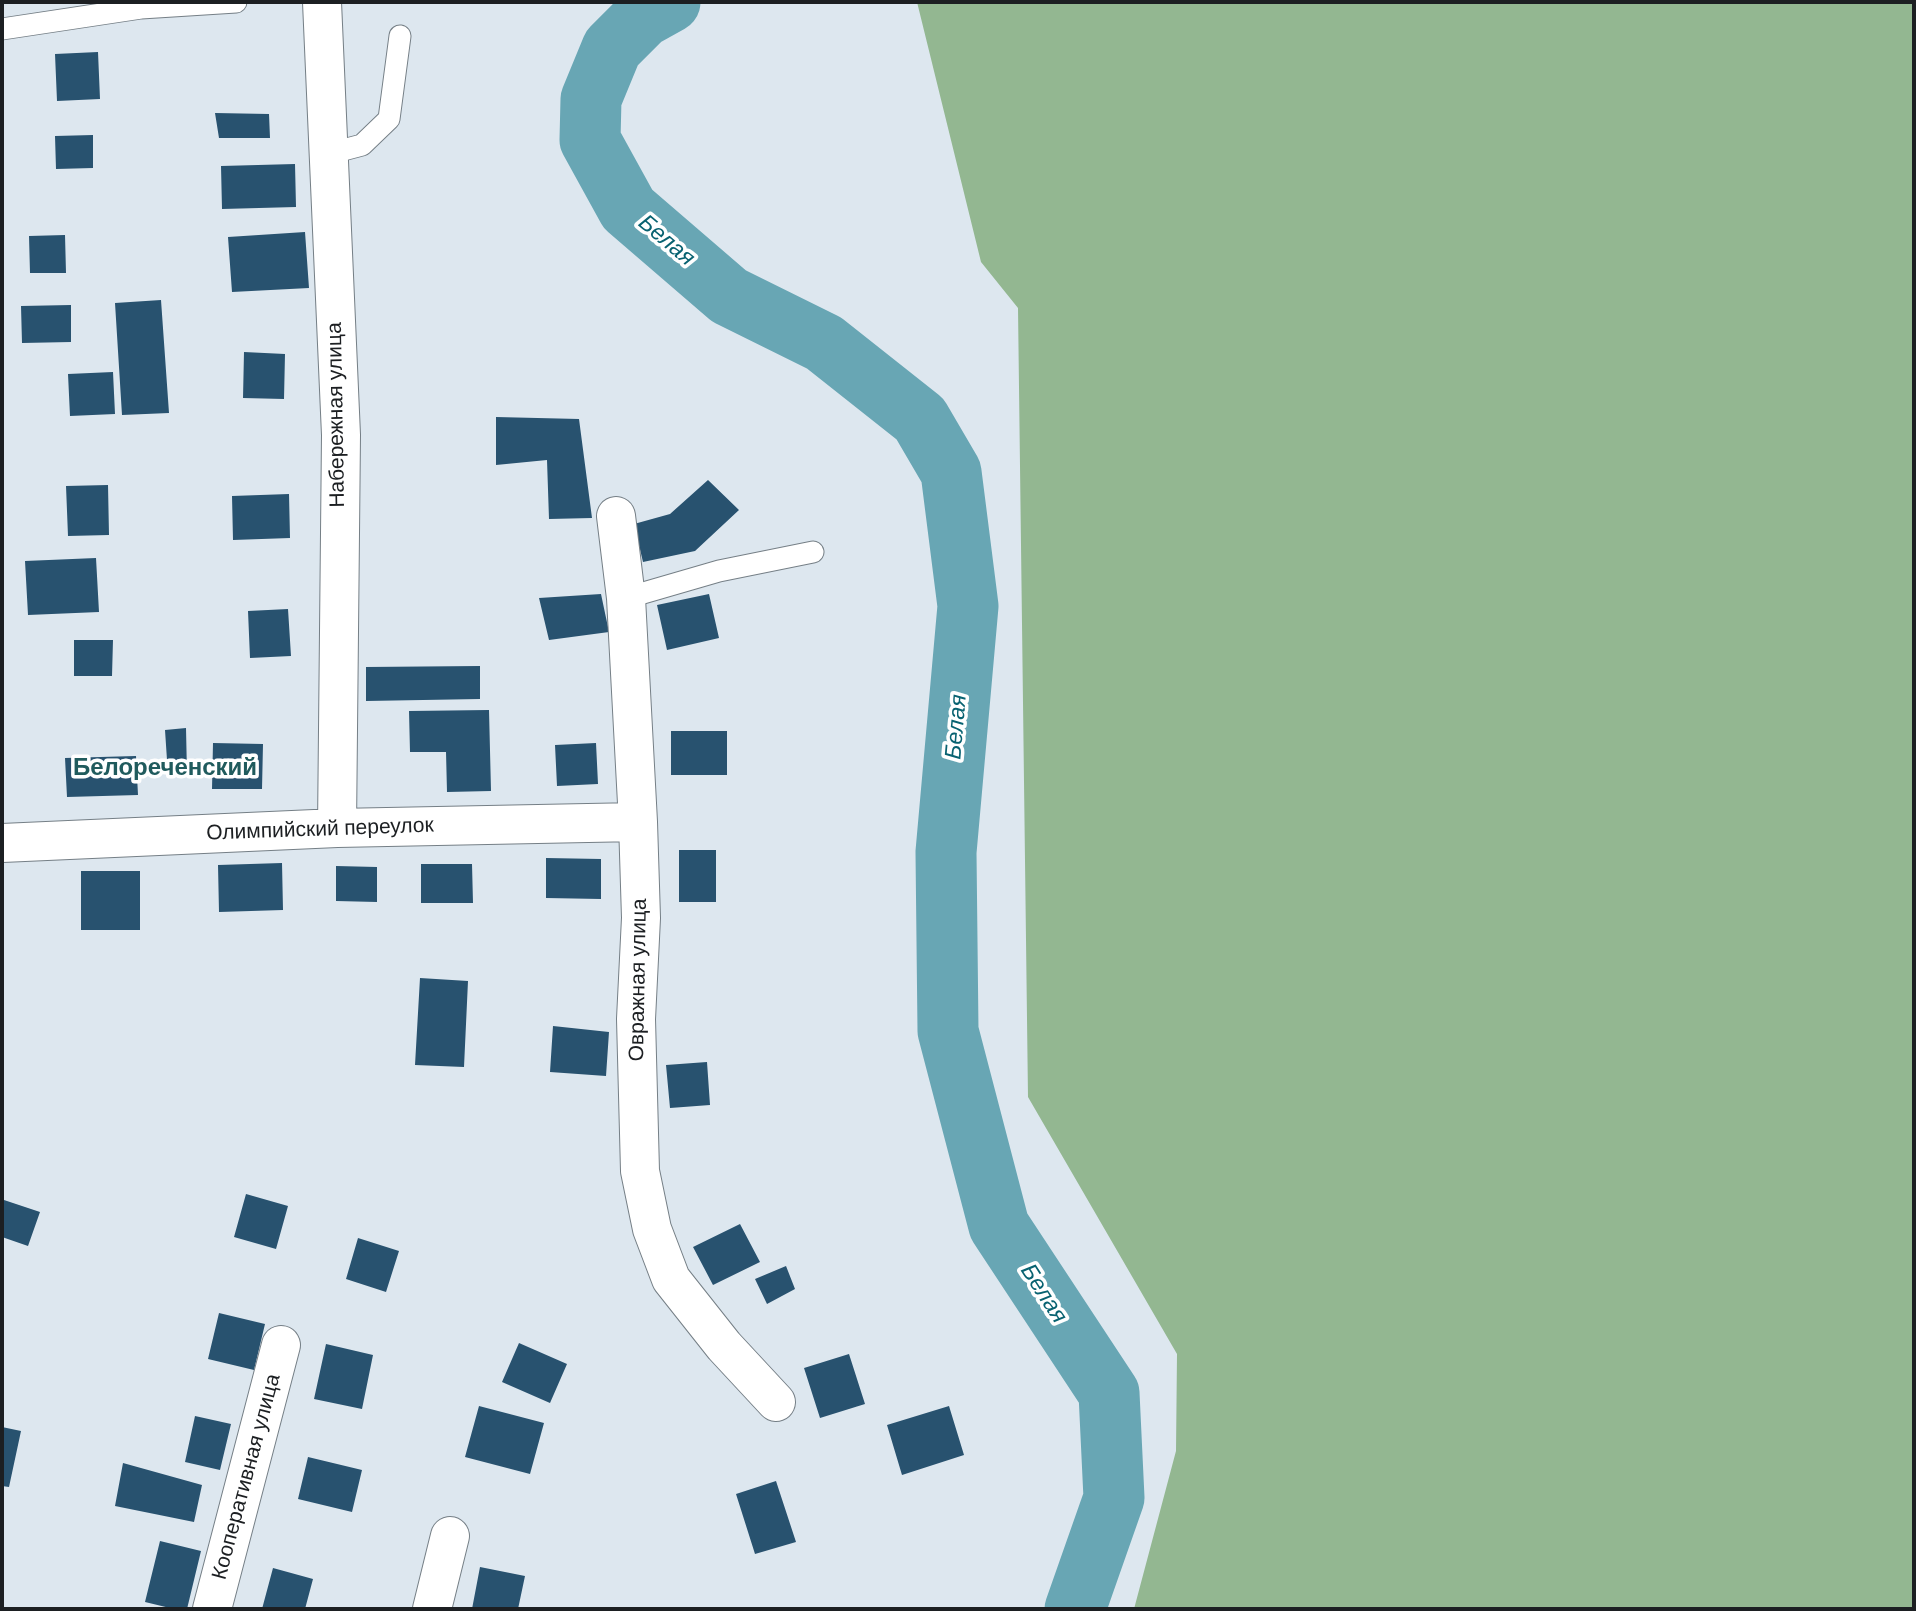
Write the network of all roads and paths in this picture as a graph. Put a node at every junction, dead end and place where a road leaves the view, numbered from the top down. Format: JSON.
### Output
{"nodes":[{"id":1,"x":236,"y":2,"type":"edge"},
{"id":2,"x":322,"y":2,"type":"edge"},
{"id":3,"x":2,"y":29,"type":"edge"},
{"id":4,"x":400,"y":36,"type":"dead end"},
{"id":5,"x":328,"y":154,"type":"junction"},
{"id":6,"x":616,"y":516,"type":"dead end"},
{"id":7,"x":813,"y":552,"type":"dead end"},
{"id":8,"x":626,"y":598,"type":"junction"},
{"id":9,"x":638,"y":822,"type":"junction"},
{"id":10,"x":337,"y":828,"type":"junction"},
{"id":11,"x":2,"y":843,"type":"edge"},
{"id":12,"x":281,"y":1345,"type":"dead end"},
{"id":13,"x":776,"y":1402,"type":"dead end"},
{"id":14,"x":450,"y":1536,"type":"dead end"},
{"id":15,"x":212,"y":1609,"type":"edge"},
{"id":16,"x":432,"y":1609,"type":"edge"}],
"edges":[{"from":1,"to":3,"type":"lane"},
{"from":2,"to":5,"type":"street","name":"Набережная улица"},
{"from":4,"to":5,"type":"lane"},
{"from":5,"to":10,"type":"street","name":"Набережная улица"},
{"from":6,"to":8,"type":"street","name":"Овражная улица"},
{"from":7,"to":8,"type":"lane"},
{"from":8,"to":9,"type":"street","name":"Овражная улица"},
{"from":9,"to":10,"type":"street","name":"Олимпийский переулок"},
{"from":9,"to":13,"type":"street","name":"Овражная улица"},
{"from":10,"to":11,"type":"street","name":"Олимпийский переулок"},
{"from":12,"to":15,"type":"street","name":"Кооперативная улица"},
{"from":14,"to":16,"type":"street"}]}
